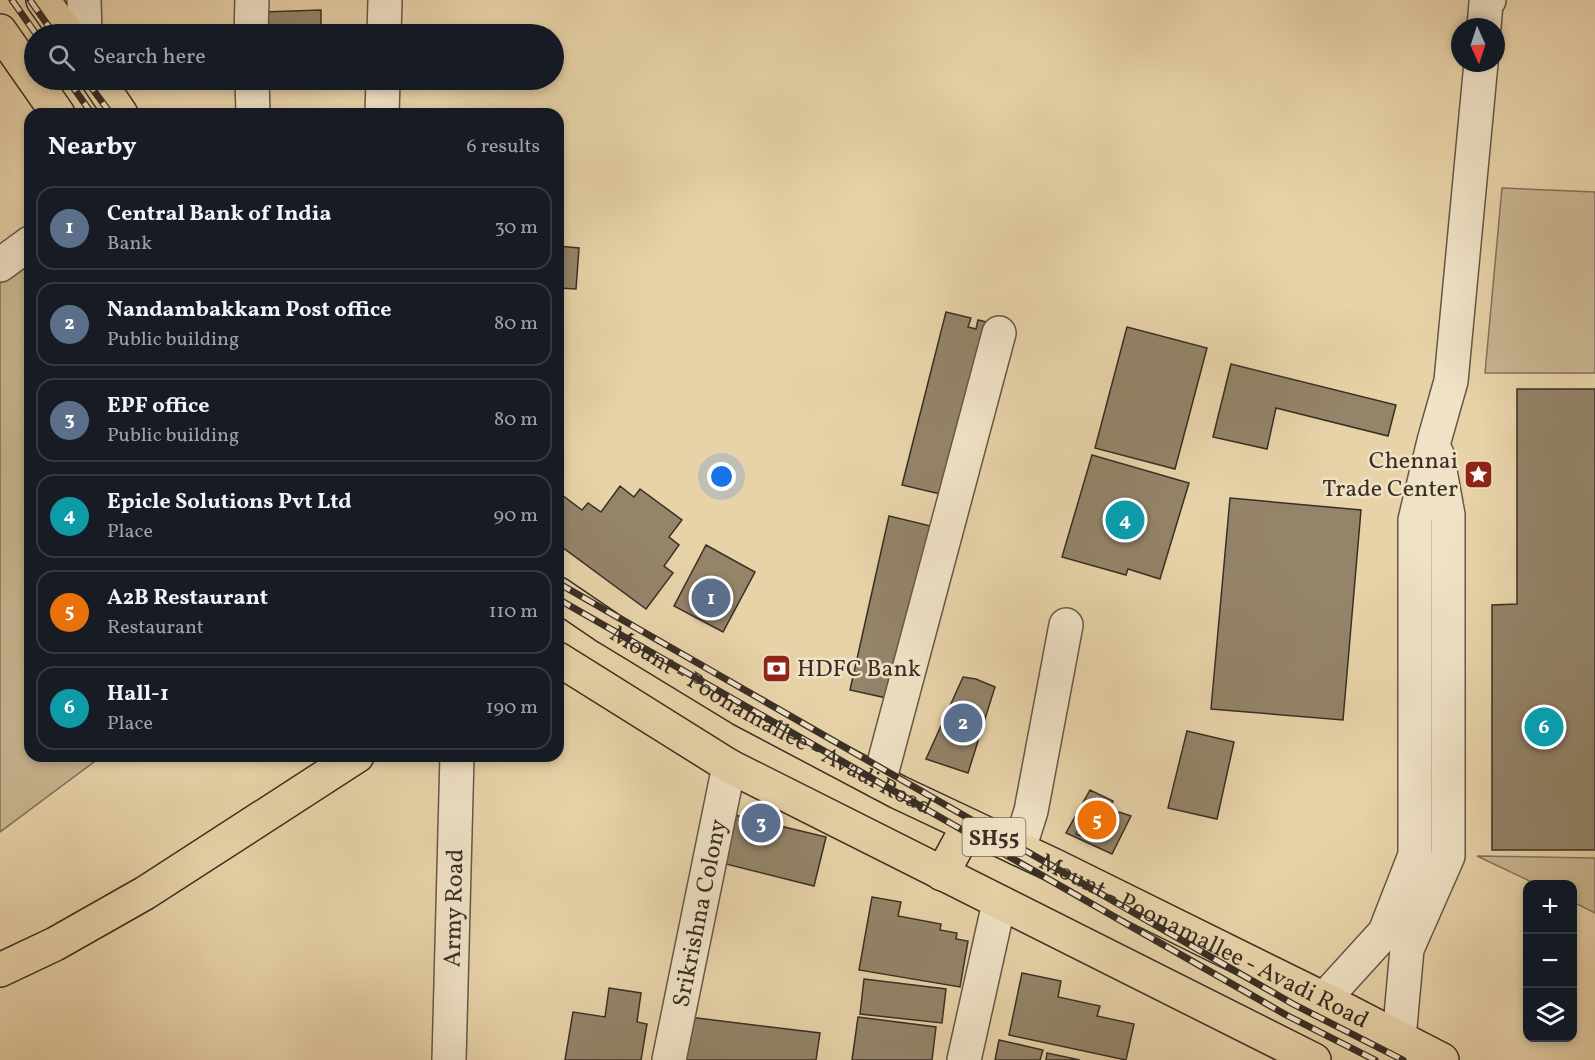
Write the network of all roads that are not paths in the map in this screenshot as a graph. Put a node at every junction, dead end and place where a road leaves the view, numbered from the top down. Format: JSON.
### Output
{"nodes":[{"id":1,"x":43,"y":0,"type":"edge"},
{"id":2,"x":84,"y":0,"type":"edge"},
{"id":3,"x":252,"y":0,"type":"edge"},
{"id":4,"x":385,"y":0,"type":"edge"},
{"id":5,"x":1489,"y":0,"type":"edge"},
{"id":6,"x":1485,"y":18,"type":"edge"},
{"id":7,"x":60,"y":24,"type":"edge"},
{"id":8,"x":85,"y":24,"type":"edge"},
{"id":9,"x":251,"y":24,"type":"edge"},
{"id":10,"x":384,"y":24,"type":"edge"},
{"id":11,"x":0,"y":31,"type":"edge"},
{"id":12,"x":24,"y":66,"type":"edge"},
{"id":13,"x":1480,"y":72,"type":"edge"},
{"id":14,"x":41,"y":90,"type":"edge"},
{"id":15,"x":105,"y":90,"type":"edge"},
{"id":16,"x":252,"y":90,"type":"edge"},
{"id":17,"x":383,"y":90,"type":"edge"},
{"id":18,"x":53,"y":108,"type":"edge"},
{"id":19,"x":117,"y":108,"type":"edge"},
{"id":20,"x":253,"y":108,"type":"edge"},
{"id":21,"x":382,"y":108,"type":"edge"},
{"id":22,"x":24,"y":247,"type":"edge"},
{"id":23,"x":0,"y":265,"type":"edge"},
{"id":24,"x":999,"y":333,"type":"dead end"},
{"id":25,"x":1434,"y":441,"type":"junction"},
{"id":26,"x":564,"y":598,"type":"edge"},
{"id":27,"x":1066,"y":625,"type":"dead end"},
{"id":28,"x":564,"y":662,"type":"edge"},
{"id":29,"x":348,"y":762,"type":"edge"},
{"id":30,"x":457,"y":762,"type":"edge"},
{"id":31,"x":729,"y":766,"type":"junction"},
{"id":32,"x":879,"y":782,"type":"junction"},
{"id":33,"x":968,"y":826,"type":"junction"},
{"id":34,"x":1019,"y":849,"type":"junction"},
{"id":35,"x":942,"y":874,"type":"junction"},
{"id":36,"x":999,"y":903,"type":"junction"},
{"id":37,"x":0,"y":970,"type":"edge"},
{"id":38,"x":1324,"y":999,"type":"junction"},
{"id":39,"x":1399,"y":1038,"type":"junction"},
{"id":40,"x":1311,"y":1059,"type":"edge"},
{"id":41,"x":449,"y":1060,"type":"edge"},
{"id":42,"x":669,"y":1060,"type":"edge"},
{"id":43,"x":964,"y":1060,"type":"edge"},
{"id":44,"x":1442,"y":1060,"type":"edge"}],
"edges":[{"from":1,"to":7,"type":"main road"},
{"from":2,"to":8,"type":"street"},
{"from":3,"to":9,"type":"street"},
{"from":4,"to":10,"type":"street"},
{"from":5,"to":6,"type":"street"},
{"from":11,"to":12,"type":"main road"},
{"from":13,"to":25,"type":"street"},
{"from":14,"to":18,"type":"main road"},
{"from":15,"to":19,"type":"main road"},
{"from":16,"to":20,"type":"street"},
{"from":17,"to":21,"type":"street"},
{"from":22,"to":23,"type":"street"},
{"from":24,"to":32,"type":"street"},
{"from":25,"to":38,"type":"street"},
{"from":25,"to":39,"type":"street"},
{"from":26,"to":32,"type":"main road","name":"Mount - Poonamallee - Avadi Road","number":"SH55"},
{"from":27,"to":34,"type":"street"},
{"from":28,"to":31,"type":"main road","number":"SH55"},
{"from":29,"to":37,"type":"main road"},
{"from":30,"to":41,"type":"street","name":"Army Road"},
{"from":31,"to":35,"type":"main road","number":"SH55"},
{"from":31,"to":42,"type":"street","name":"Srikrishna Colony"},
{"from":32,"to":33,"type":"main road","name":"Mount - Poonamallee - Avadi Road","number":"SH55"},
{"from":33,"to":34,"type":"main road","name":"Mount - Poonamallee - Avadi Road","number":"SH55"},
{"from":33,"to":35,"type":"main road"},
{"from":34,"to":38,"type":"main road","name":"Mount - Poonamallee - Avadi Road","number":"SH55"},
{"from":35,"to":36,"type":"main road","number":"SH55"},
{"from":36,"to":40,"type":"main road","number":"SH55"},
{"from":36,"to":43,"type":"street"},
{"from":38,"to":39,"type":"main road","name":"Mount - Poonamallee - Avadi Road","number":"SH55"},
{"from":39,"to":44,"type":"main road","name":"Mount - Poonamallee - Avadi Road","number":"SH55"}]}
